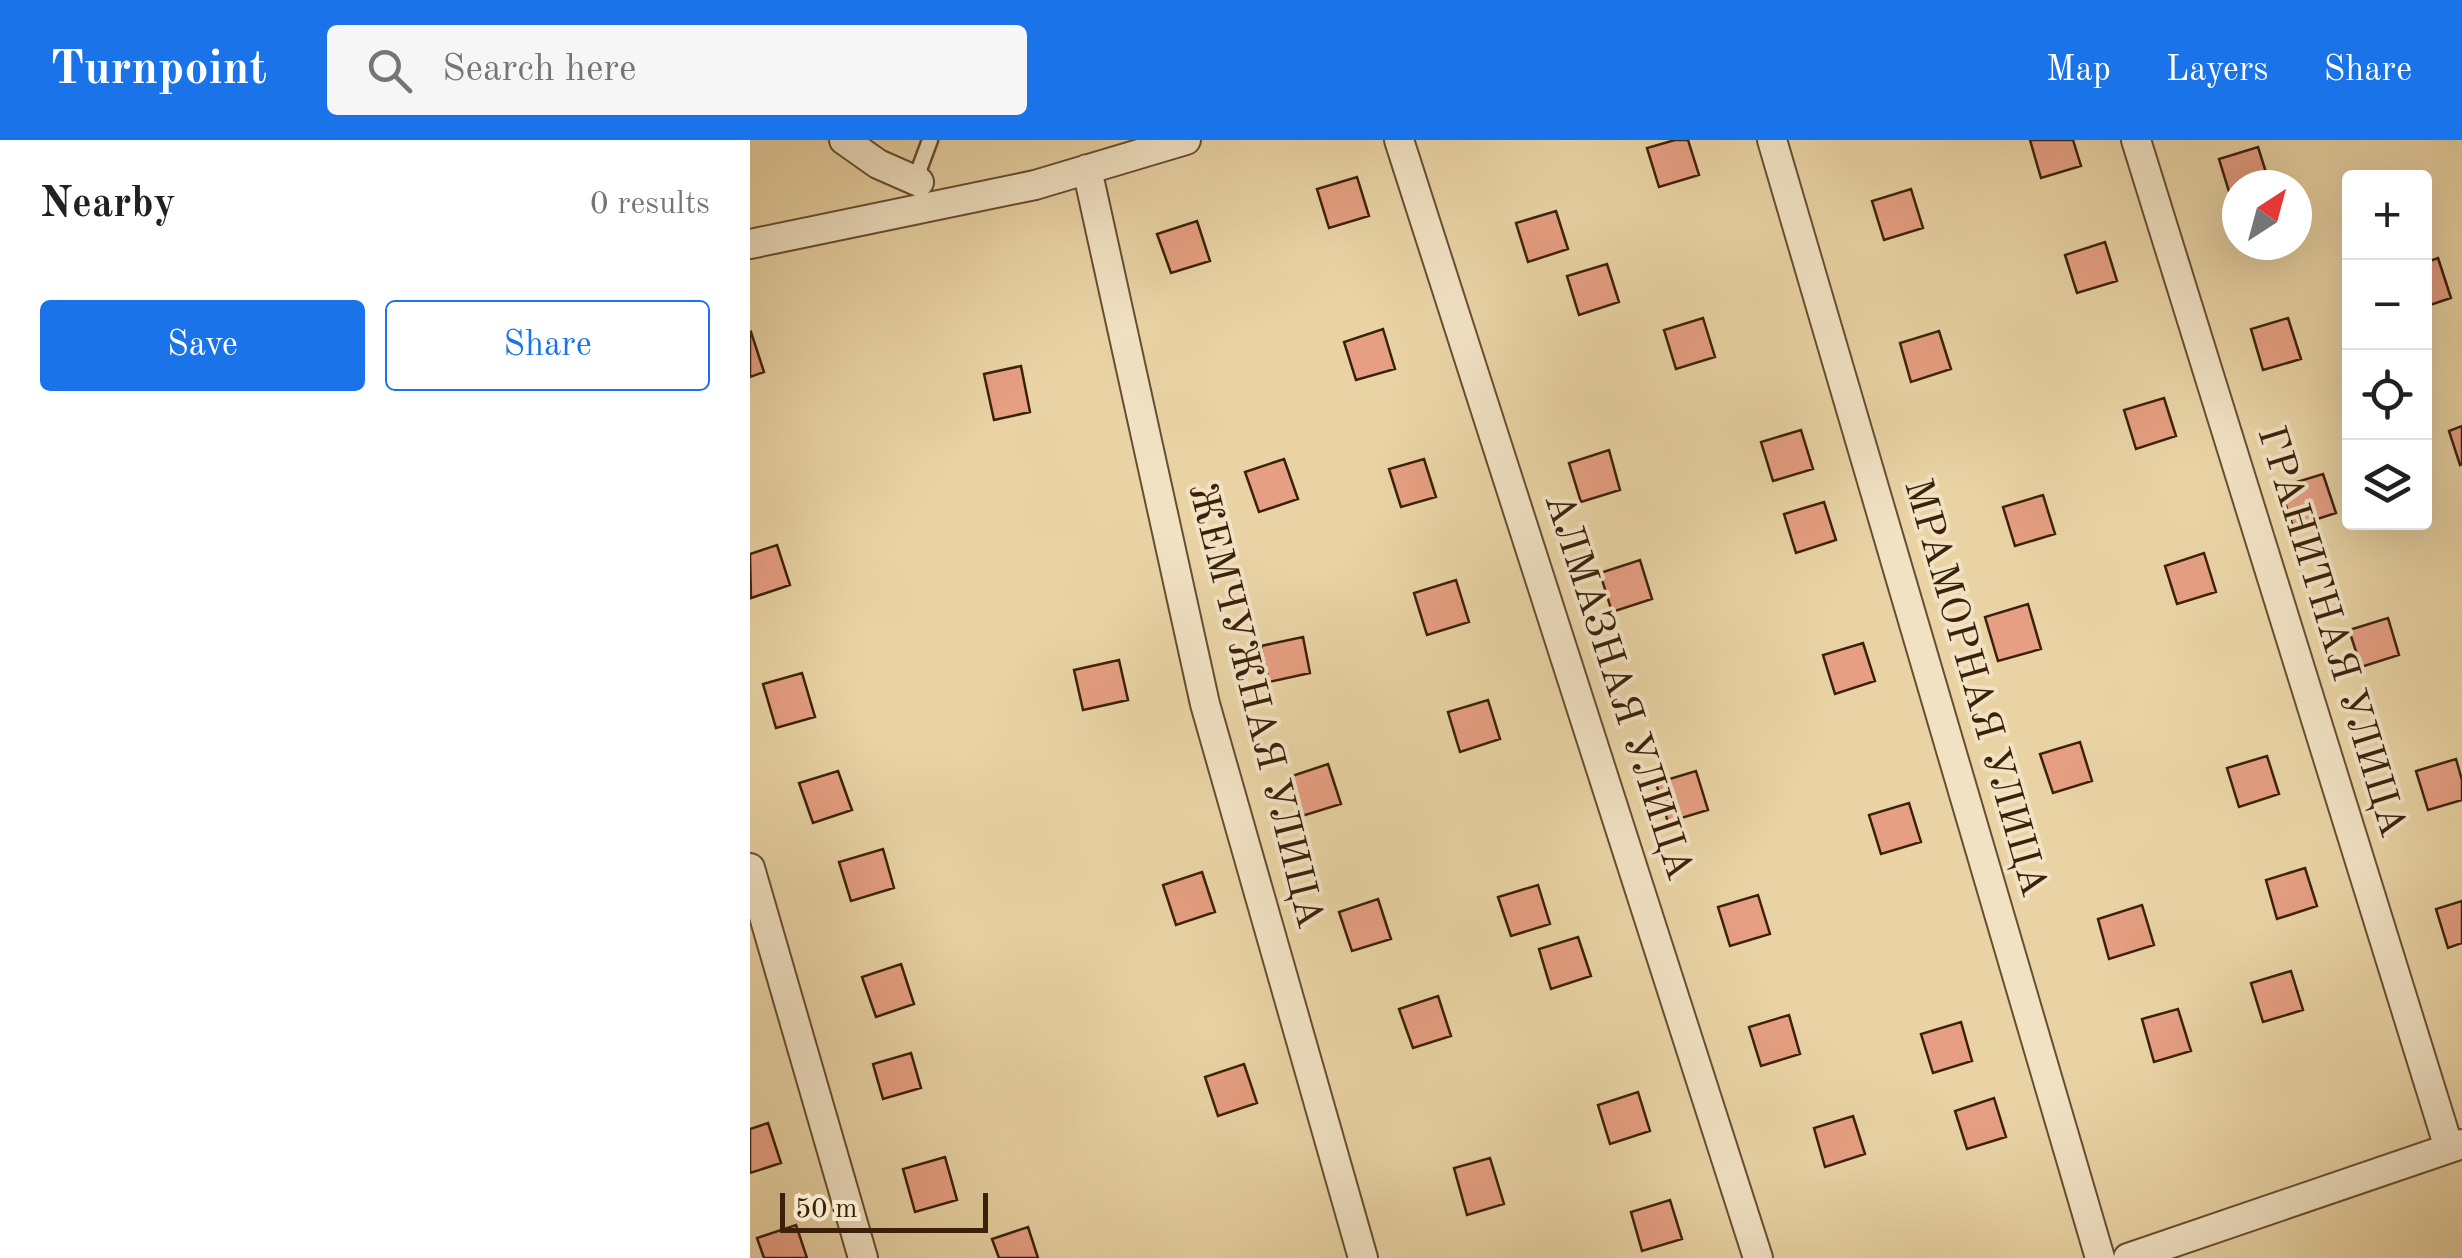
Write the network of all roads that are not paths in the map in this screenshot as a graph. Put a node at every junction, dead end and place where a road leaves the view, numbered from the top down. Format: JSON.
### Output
{"nodes":[{"id":1,"x":844,"y":140,"type":"edge"},
{"id":2,"x":930,"y":140,"type":"edge"},
{"id":3,"x":1186,"y":140,"type":"edge"},
{"id":4,"x":1399,"y":140,"type":"edge"},
{"id":5,"x":1772,"y":140,"type":"edge"},
{"id":6,"x":2136,"y":140,"type":"edge"},
{"id":7,"x":876,"y":152,"type":"edge"},
{"id":8,"x":1087,"y":170,"type":"junction"},
{"id":9,"x":922,"y":195,"type":"junction"},
{"id":10,"x":750,"y":244,"type":"edge"},
{"id":11,"x":750,"y":868,"type":"edge"},
{"id":12,"x":2455,"y":1146,"type":"edge"},
{"id":13,"x":864,"y":1258,"type":"edge"},
{"id":14,"x":1363,"y":1258,"type":"edge"},
{"id":15,"x":1758,"y":1258,"type":"edge"},
{"id":16,"x":2100,"y":1258,"type":"edge"},
{"id":17,"x":2128,"y":1258,"type":"edge"}],
"edges":[{"from":1,"to":7,"type":"street"},
{"from":2,"to":9,"type":"lane"},
{"from":3,"to":8,"type":"street"},
{"from":4,"to":15,"type":"street","name":"АЛМАЗНАЯ УЛИЦА"},
{"from":5,"to":16,"type":"street","name":"МРАМОРНАЯ УЛИЦА"},
{"from":6,"to":12,"type":"street","name":"ГРАНИТНАЯ УЛИЦА"},
{"from":7,"to":9,"type":"street"},
{"from":8,"to":9,"type":"street"},
{"from":8,"to":14,"type":"street","name":"ЖЕМЧУЖНАЯ УЛИЦА"},
{"from":9,"to":10,"type":"street"},
{"from":11,"to":13,"type":"street"},
{"from":12,"to":17,"type":"street"}]}
